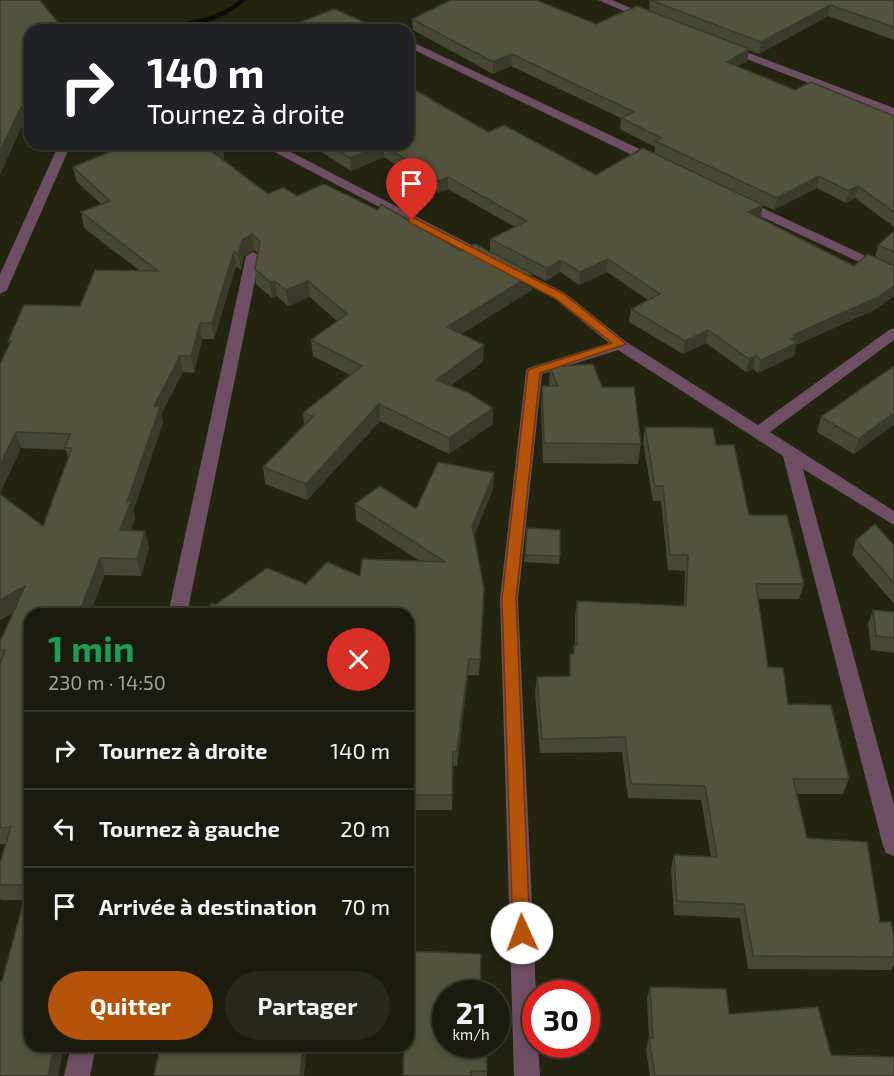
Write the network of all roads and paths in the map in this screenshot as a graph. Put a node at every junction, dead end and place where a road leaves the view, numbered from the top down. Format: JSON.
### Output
{"nodes":[{"id":1,"x":603,"y":0,"type":"edge"},
{"id":2,"x":659,"y":21,"type":"edge"},
{"id":3,"x":715,"y":43,"type":"edge"},
{"id":4,"x":414,"y":46,"type":"edge"},
{"id":5,"x":894,"y":112,"type":"edge"},
{"id":6,"x":62,"y":150,"type":"edge"},
{"id":7,"x":277,"y":150,"type":"edge"},
{"id":8,"x":667,"y":166,"type":"edge"},
{"id":9,"x":732,"y":197,"type":"edge"},
{"id":10,"x":254,"y":256,"type":"edge"},
{"id":11,"x":894,"y":274,"type":"edge"},
{"id":12,"x":0,"y":290,"type":"edge"},
{"id":13,"x":894,"y":333,"type":"edge"},
{"id":14,"x":620,"y":344,"type":"junction"},
{"id":15,"x":758,"y":433,"type":"junction"},
{"id":16,"x":791,"y":455,"type":"junction"},
{"id":17,"x":894,"y":519,"type":"edge"},
{"id":18,"x":178,"y":608,"type":"edge"},
{"id":19,"x":894,"y":846,"type":"edge"},
{"id":20,"x":83,"y":1052,"type":"edge"},
{"id":21,"x":77,"y":1076,"type":"edge"},
{"id":22,"x":527,"y":1076,"type":"edge"}],
"edges":[{"from":1,"to":2,"type":"street"},
{"from":3,"to":5,"type":"street"},
{"from":4,"to":8,"type":"street"},
{"from":6,"to":12,"type":"street"},
{"from":7,"to":14,"type":"street"},
{"from":9,"to":11,"type":"street"},
{"from":10,"to":18,"type":"street"},
{"from":13,"to":15,"type":"street"},
{"from":14,"to":15,"type":"street"},
{"from":14,"to":22,"type":"street"},
{"from":15,"to":16,"type":"street"},
{"from":16,"to":17,"type":"street"},
{"from":16,"to":19,"type":"street"},
{"from":20,"to":21,"type":"street"}]}
